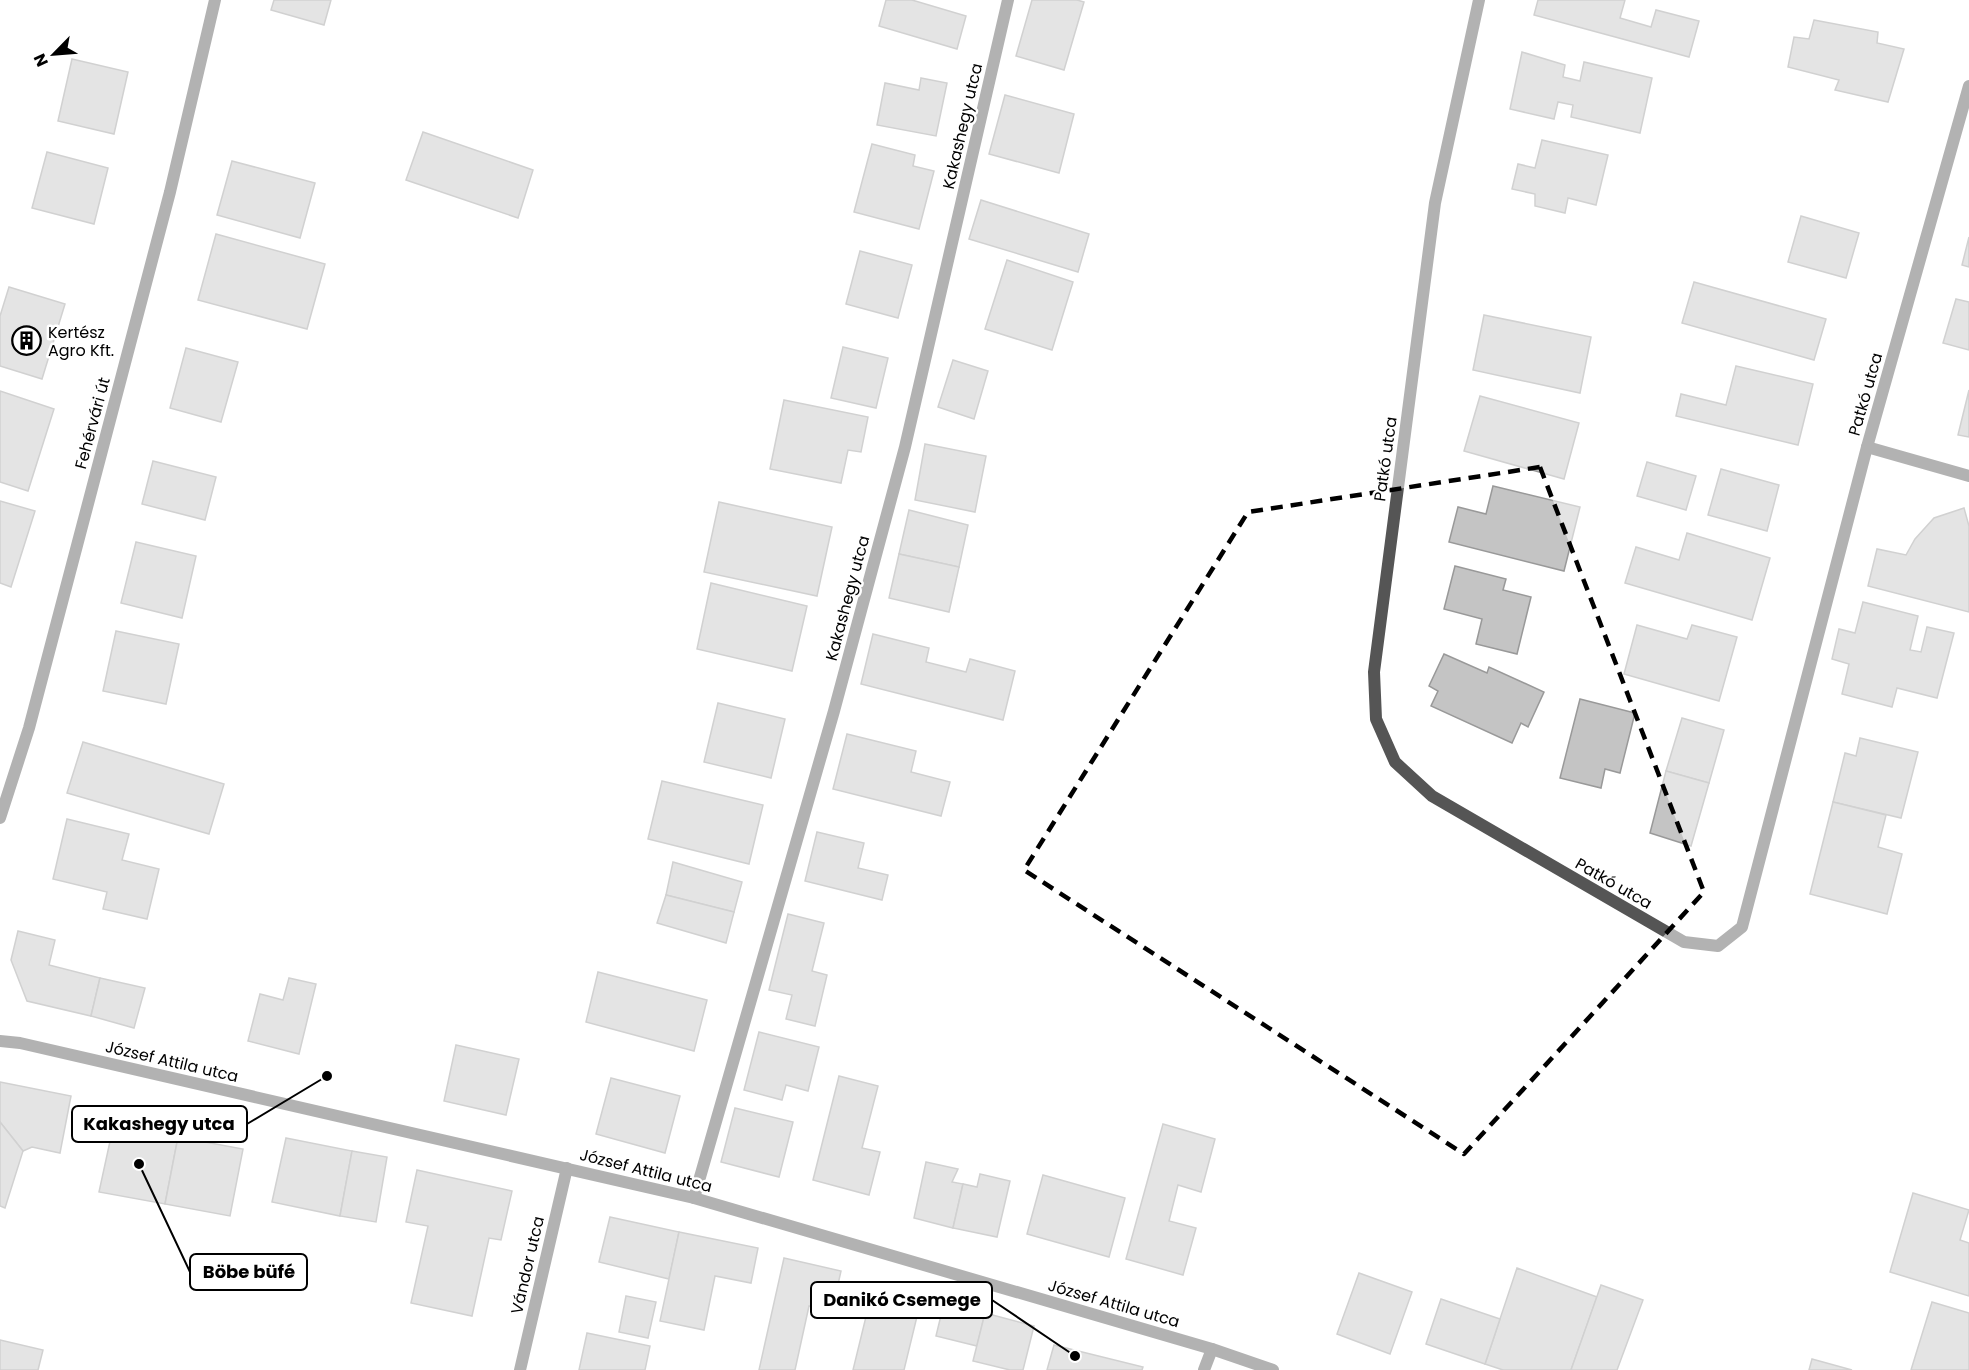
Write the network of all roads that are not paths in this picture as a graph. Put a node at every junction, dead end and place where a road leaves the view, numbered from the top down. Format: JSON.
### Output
{"nodes":[{"id":1,"x":215,"y":0,"type":"edge"},
{"id":2,"x":1008,"y":0,"type":"edge"},
{"id":3,"x":1479,"y":0,"type":"edge"},
{"id":4,"x":1969,"y":86,"type":"edge"},
{"id":5,"x":1867,"y":447,"type":"junction"},
{"id":6,"x":1969,"y":476,"type":"edge"},
{"id":7,"x":0,"y":818,"type":"edge"},
{"id":8,"x":0,"y":1041,"type":"edge"},
{"id":9,"x":567,"y":1168,"type":"junction"},
{"id":10,"x":694,"y":1198,"type":"junction"},
{"id":11,"x":1212,"y":1349,"type":"junction"},
{"id":12,"x":520,"y":1370,"type":"edge"},
{"id":13,"x":1204,"y":1370,"type":"edge"},
{"id":14,"x":1273,"y":1370,"type":"edge"}],
"edges":[{"from":1,"to":7,"type":"street","name":"Fehérvári út"},
{"from":2,"to":10,"type":"street","name":"Kakashegy utca"},
{"from":3,"to":5,"type":"street","name":"Patkó utca"},
{"from":4,"to":5,"type":"street","name":"Patkó utca"},
{"from":5,"to":6,"type":"street"},
{"from":8,"to":9,"type":"street","name":"József Attila utca"},
{"from":9,"to":10,"type":"street","name":"József Attila utca"},
{"from":9,"to":12,"type":"street","name":"Vándor utca"},
{"from":10,"to":11,"type":"street","name":"József Attila utca"},
{"from":11,"to":13,"type":"street"},
{"from":11,"to":14,"type":"street","name":"József Attila utca"}]}
